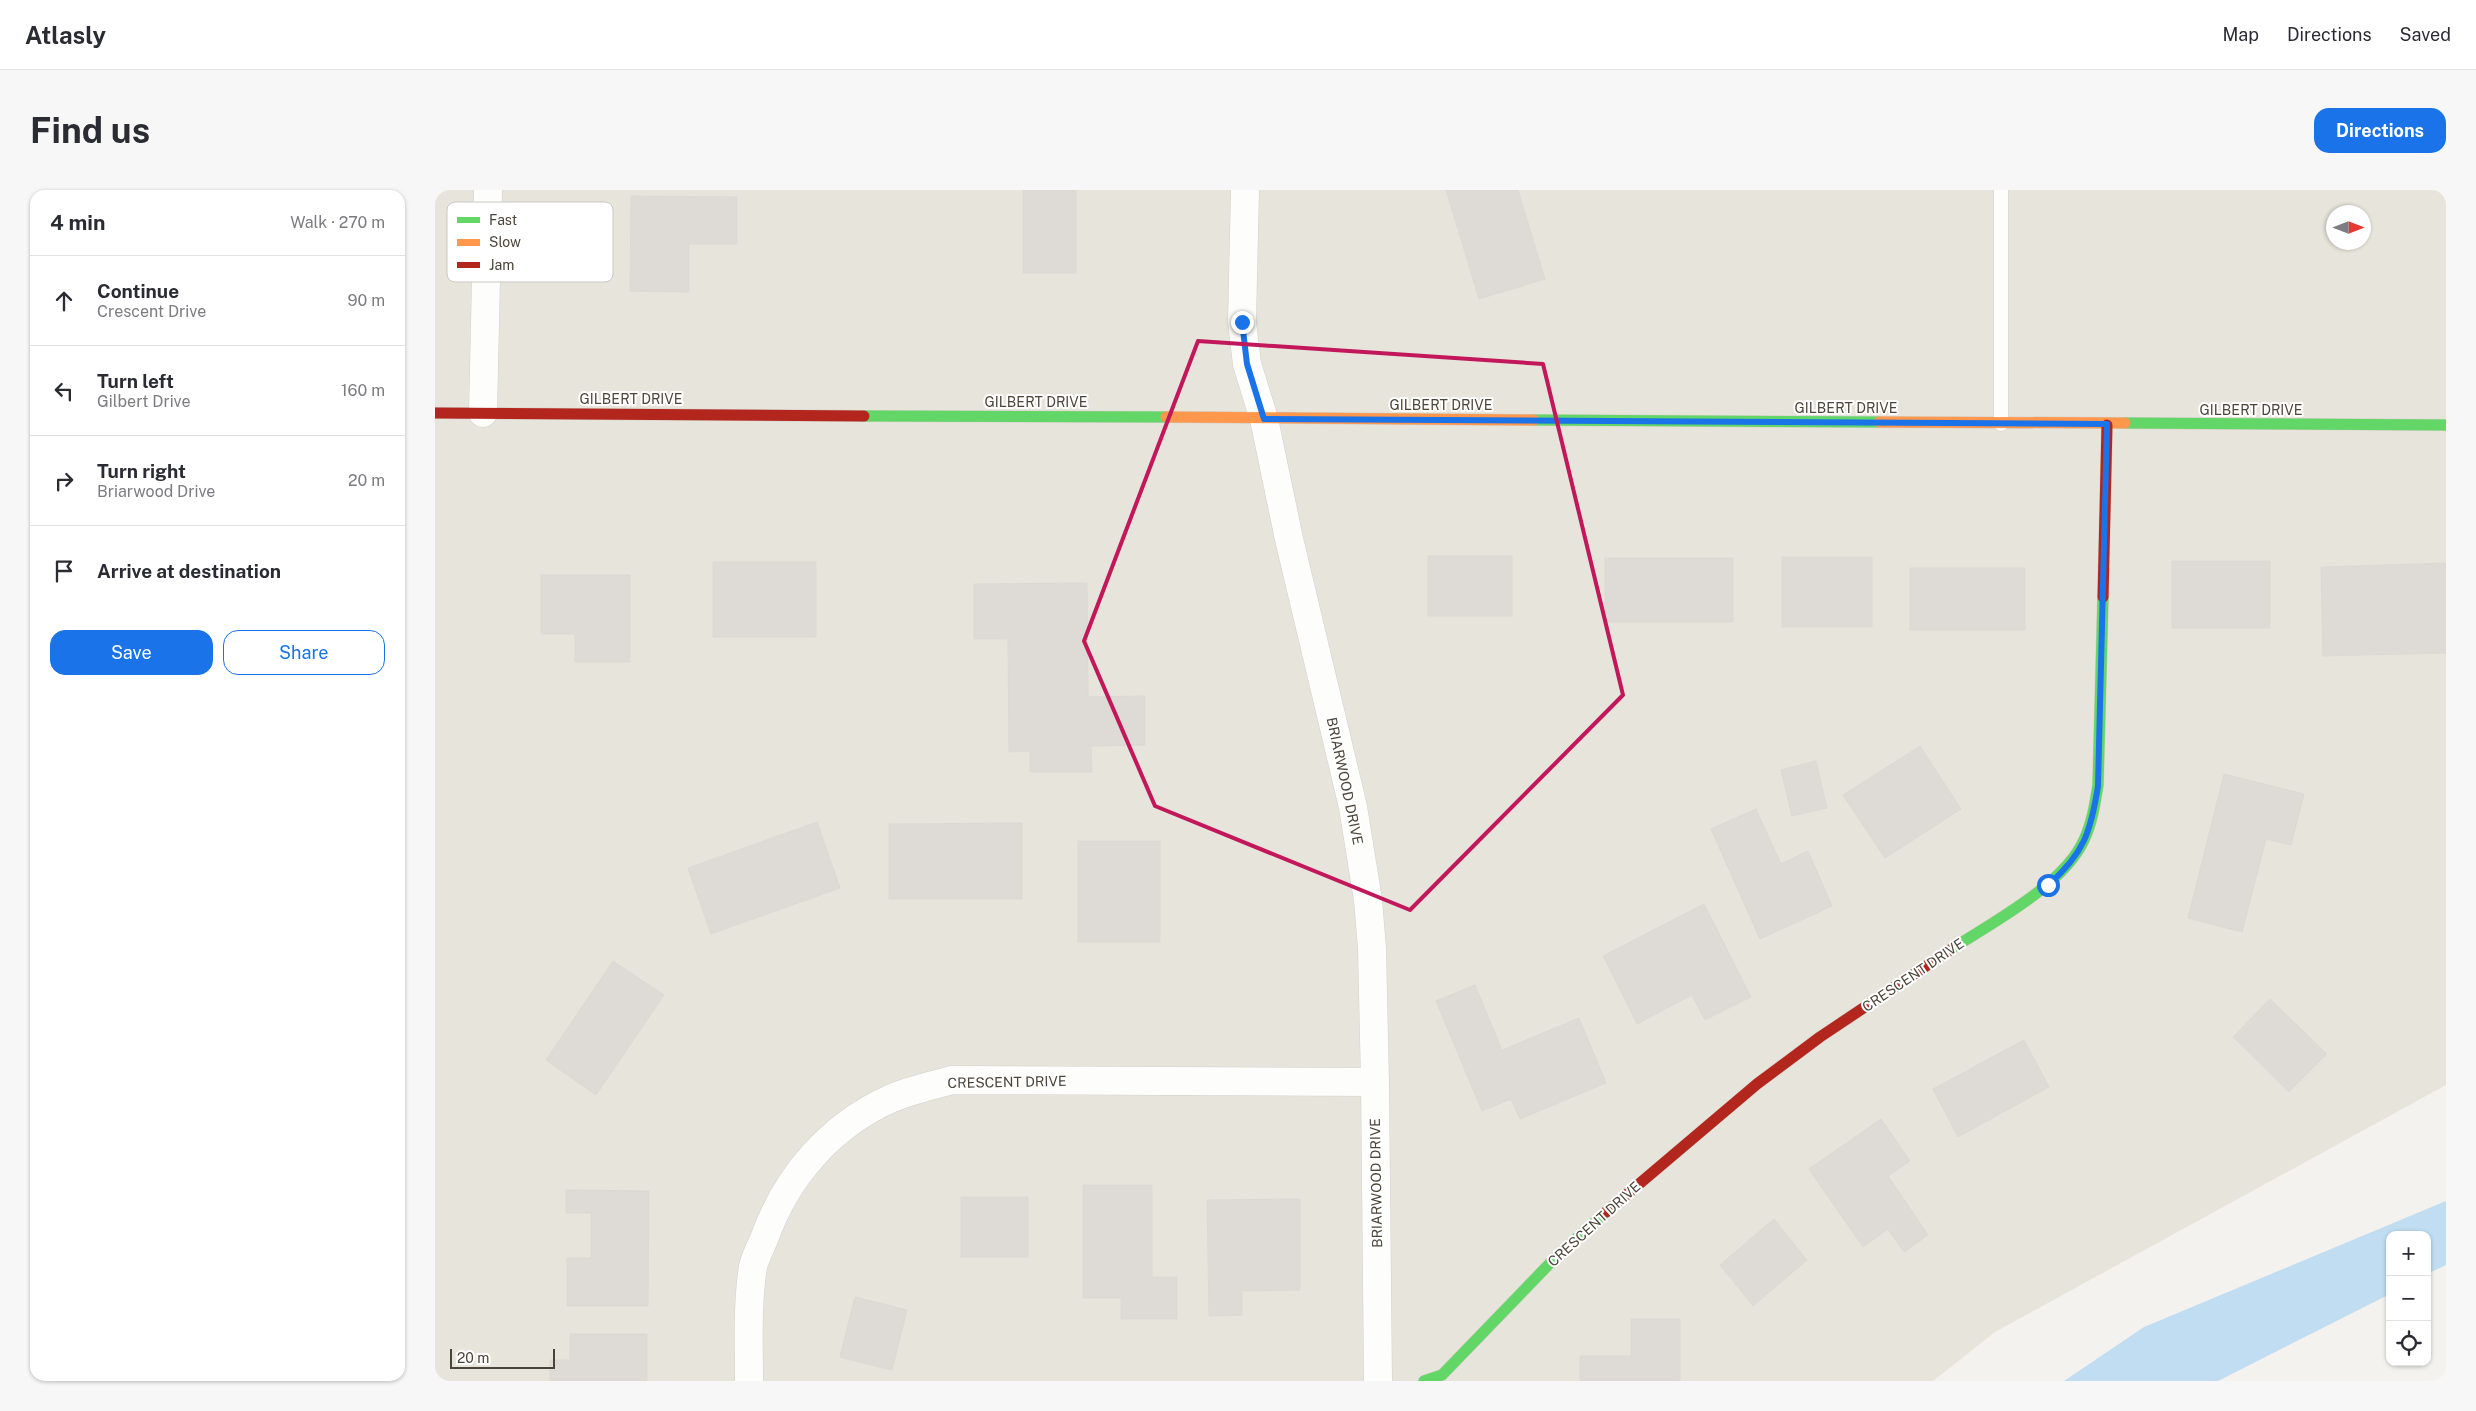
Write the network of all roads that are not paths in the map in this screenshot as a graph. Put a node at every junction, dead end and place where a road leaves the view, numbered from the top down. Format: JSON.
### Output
{"nodes":[{"id":1,"x":1245,"y":190,"type":"edge"},
{"id":2,"x":2001,"y":190,"type":"edge"},
{"id":3,"x":486,"y":282,"type":"edge"},
{"id":4,"x":435,"y":413,"type":"edge"},
{"id":5,"x":483,"y":413,"type":"junction"},
{"id":6,"x":1264,"y":419,"type":"junction"},
{"id":7,"x":2001,"y":424,"type":"junction"},
{"id":8,"x":2107,"y":424,"type":"junction"},
{"id":9,"x":2446,"y":425,"type":"edge"},
{"id":10,"x":1375,"y":1082,"type":"junction"},
{"id":11,"x":749,"y":1381,"type":"edge"},
{"id":12,"x":1378,"y":1381,"type":"edge"},
{"id":13,"x":1424,"y":1381,"type":"edge"}],
"edges":[{"from":1,"to":6,"type":"street","name":"BRIARWOOD DRIVE"},
{"from":2,"to":7,"type":"lane"},
{"from":3,"to":5,"type":"street"},
{"from":4,"to":5,"type":"street","name":"GILBERT DRIVE"},
{"from":5,"to":6,"type":"street","name":"GILBERT DRIVE"},
{"from":6,"to":7,"type":"street","name":"GILBERT DRIVE"},
{"from":6,"to":10,"type":"street","name":"BRIARWOOD DRIVE"},
{"from":7,"to":8,"type":"street","name":"GILBERT DRIVE"},
{"from":8,"to":9,"type":"street","name":"GILBERT DRIVE"},
{"from":8,"to":13,"type":"street","name":"CRESCENT DRIVE"},
{"from":10,"to":11,"type":"street","name":"CRESCENT DRIVE"},
{"from":10,"to":12,"type":"street","name":"BRIARWOOD DRIVE"}]}
